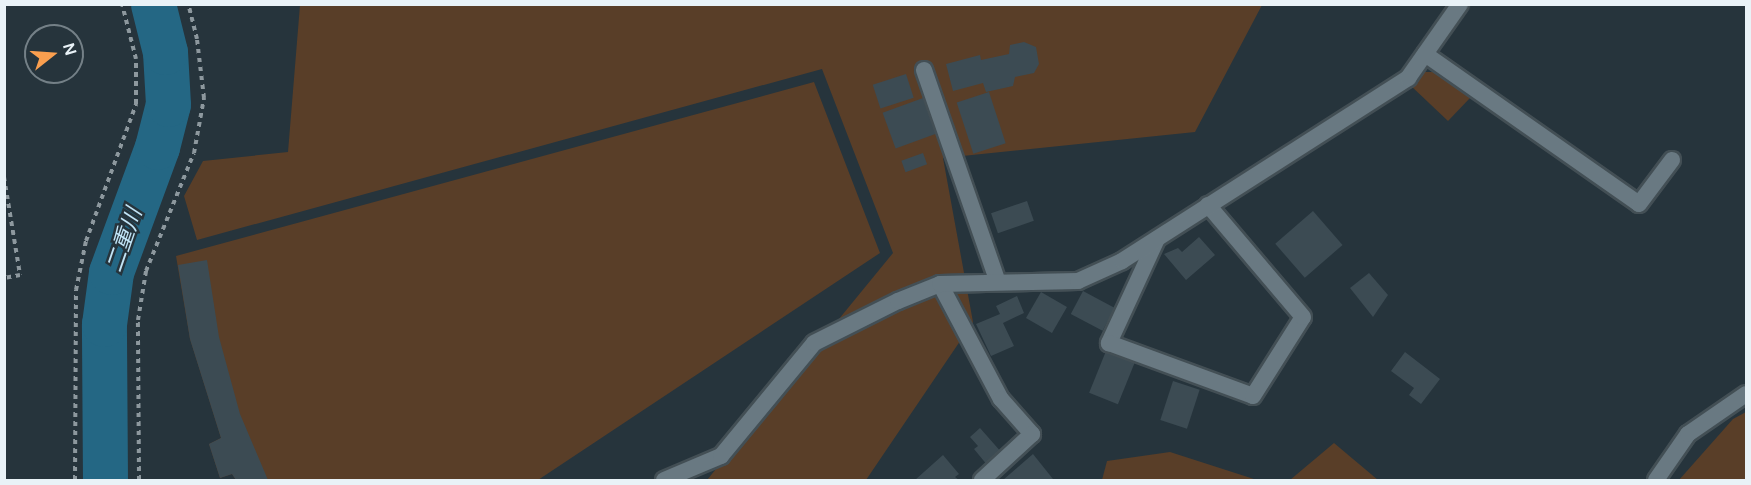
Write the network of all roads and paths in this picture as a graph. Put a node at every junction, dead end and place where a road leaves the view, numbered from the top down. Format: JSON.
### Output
{"nodes":[{"id":1,"x":122,"y":4,"type":"edge"},
{"id":2,"x":188,"y":4,"type":"edge"},
{"id":3,"x":1460,"y":4,"type":"edge"},
{"id":4,"x":1425,"y":54,"type":"junction"},
{"id":5,"x":924,"y":70,"type":"dead end"},
{"id":6,"x":1672,"y":160,"type":"dead end"},
{"id":7,"x":4,"y":177,"type":"edge"},
{"id":8,"x":1208,"y":205,"type":"junction"},
{"id":9,"x":1157,"y":239,"type":"junction"},
{"id":10,"x":4,"y":278,"type":"edge"},
{"id":11,"x":997,"y":280,"type":"junction"},
{"id":12,"x":940,"y":284,"type":"junction"},
{"id":13,"x":1746,"y":394,"type":"edge"},
{"id":14,"x":75,"y":480,"type":"edge"},
{"id":15,"x":139,"y":480,"type":"edge"},
{"id":16,"x":664,"y":480,"type":"edge"},
{"id":17,"x":982,"y":480,"type":"edge"},
{"id":18,"x":1656,"y":480,"type":"edge"}],
"edges":[{"from":1,"to":14,"type":"path"},
{"from":2,"to":15,"type":"path"},
{"from":3,"to":4,"type":"street"},
{"from":4,"to":6,"type":"street"},
{"from":4,"to":8,"type":"street"},
{"from":5,"to":11,"type":"street"},
{"from":7,"to":10,"type":"path"},
{"from":8,"to":9,"type":"street"},
{"from":8,"to":9,"type":"street"},
{"from":9,"to":11,"type":"street"},
{"from":11,"to":12,"type":"street"},
{"from":12,"to":16,"type":"street"},
{"from":12,"to":17,"type":"street"},
{"from":13,"to":18,"type":"street"}]}
